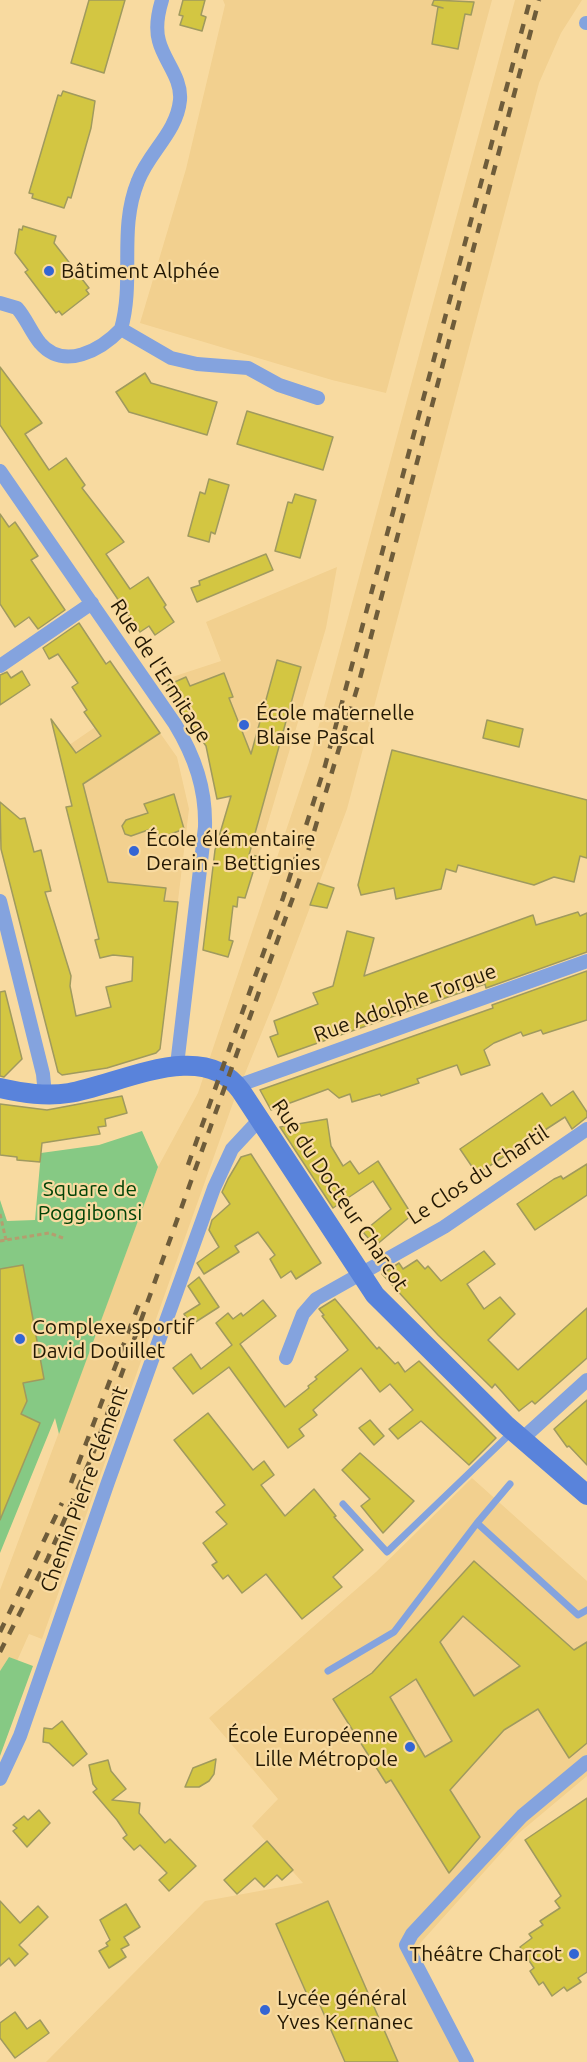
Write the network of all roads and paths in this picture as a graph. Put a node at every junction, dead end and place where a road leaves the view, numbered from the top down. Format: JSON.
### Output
{"nodes":[{"id":1,"x":162,"y":0,"type":"edge"},
{"id":2,"x":0,"y":303,"type":"edge"},
{"id":3,"x":121,"y":329,"type":"junction"},
{"id":4,"x":318,"y":398,"type":"dead end"},
{"id":5,"x":0,"y":471,"type":"edge"},
{"id":6,"x":92,"y":603,"type":"junction"},
{"id":7,"x":0,"y":666,"type":"edge"},
{"id":8,"x":0,"y":901,"type":"edge"},
{"id":9,"x":587,"y":961,"type":"edge"},
{"id":10,"x":177,"y":1065,"type":"junction"},
{"id":11,"x":237,"y":1086,"type":"junction"},
{"id":12,"x":0,"y":1088,"type":"edge"},
{"id":13,"x":45,"y":1095,"type":"junction"},
{"id":14,"x":259,"y":1120,"type":"junction"},
{"id":15,"x":587,"y":1129,"type":"edge"},
{"id":16,"x":0,"y":1214,"type":"edge"},
{"id":17,"x":63,"y":1238,"type":"dead end"},
{"id":18,"x":6,"y":1240,"type":"junction"},
{"id":19,"x":0,"y":1241,"type":"edge"},
{"id":20,"x":359,"y":1273,"type":"junction"},
{"id":21,"x":285,"y":1358,"type":"dead end"},
{"id":22,"x":587,"y":1380,"type":"edge"},
{"id":23,"x":517,"y":1435,"type":"junction"},
{"id":24,"x":510,"y":1484,"type":"dead end"},
{"id":25,"x":587,"y":1495,"type":"edge"},
{"id":26,"x":343,"y":1504,"type":"dead end"},
{"id":27,"x":477,"y":1523,"type":"junction"},
{"id":28,"x":587,"y":1610,"type":"edge"},
{"id":29,"x":328,"y":1671,"type":"dead end"},
{"id":30,"x":587,"y":1762,"type":"edge"},
{"id":31,"x":0,"y":1779,"type":"edge"},
{"id":32,"x":467,"y":2062,"type":"edge"}],
"edges":[{"from":1,"to":3,"type":"street"},
{"from":2,"to":3,"type":"street"},
{"from":3,"to":4,"type":"street"},
{"from":5,"to":6,"type":"street","name":"Rue de l'Ermitage"},
{"from":6,"to":7,"type":"street"},
{"from":6,"to":10,"type":"street","name":"Rue de l'Ermitage"},
{"from":8,"to":13,"type":"street"},
{"from":9,"to":11,"type":"street","name":"Rue Adolphe Torgue"},
{"from":10,"to":11,"type":"street","name":"Rue du Docteur Charcot"},
{"from":10,"to":13,"type":"street"},
{"from":11,"to":14,"type":"street","name":"Rue du Docteur Charcot"},
{"from":12,"to":13,"type":"street"},
{"from":14,"to":20,"type":"street","name":"Rue du Docteur Charcot"},
{"from":14,"to":31,"type":"street","name":"Chemin Pierre Clément"},
{"from":15,"to":20,"type":"street","name":"Le Clos du Chartil"},
{"from":16,"to":18,"type":"path"},
{"from":17,"to":18,"type":"path"},
{"from":18,"to":19,"type":"path"},
{"from":20,"to":21,"type":"street","name":"Le Clos du Chartil"},
{"from":20,"to":23,"type":"street","name":"Rue du Docteur Charcot"},
{"from":22,"to":23,"type":"street"},
{"from":23,"to":25,"type":"street","name":"Rue du Docteur Charcot"},
{"from":23,"to":26,"type":"lane"},
{"from":24,"to":27,"type":"lane"},
{"from":27,"to":28,"type":"lane"},
{"from":27,"to":29,"type":"lane"},
{"from":30,"to":32,"type":"street"}]}
